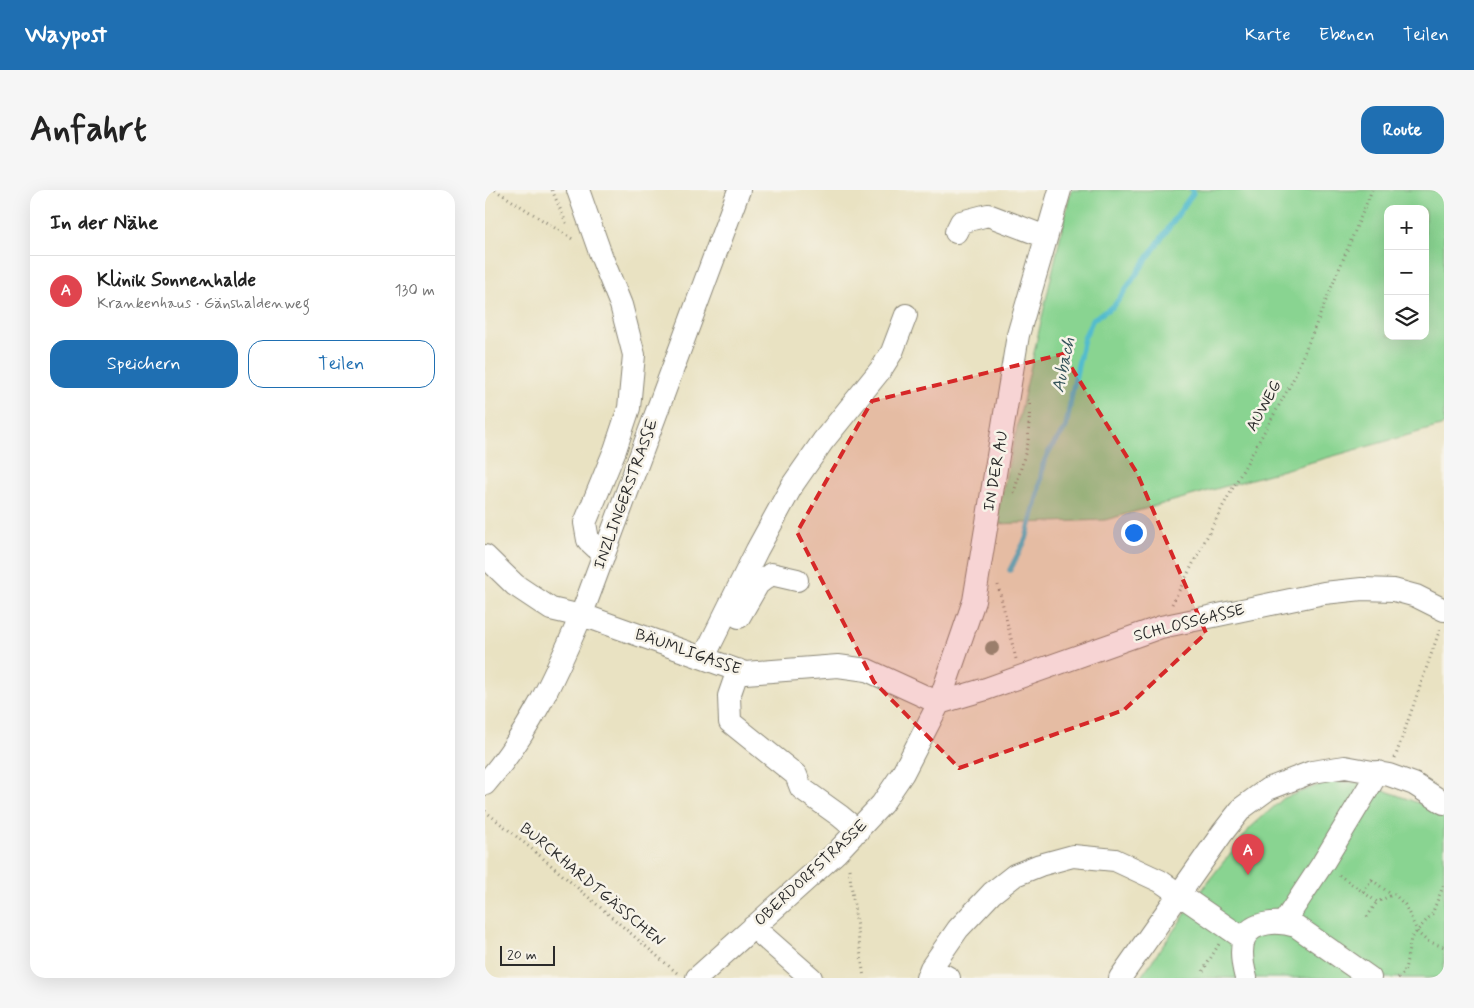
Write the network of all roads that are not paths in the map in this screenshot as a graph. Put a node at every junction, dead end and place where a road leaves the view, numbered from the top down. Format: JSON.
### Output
{"nodes":[{"id":1,"x":578,"y":190,"type":"edge"},
{"id":2,"x":739,"y":190,"type":"edge"},
{"id":3,"x":1060,"y":190,"type":"edge"},
{"id":4,"x":956,"y":232,"type":"dead end"},
{"id":5,"x":1046,"y":238,"type":"junction"},
{"id":6,"x":906,"y":315,"type":"dead end"},
{"id":7,"x":485,"y":556,"type":"edge"},
{"id":8,"x":604,"y":556,"type":"junction"},
{"id":9,"x":797,"y":580,"type":"dead end"},
{"id":10,"x":1442,"y":608,"type":"edge"},
{"id":11,"x":581,"y":616,"type":"junction"},
{"id":12,"x":708,"y":659,"type":"junction"},
{"id":13,"x":738,"y":670,"type":"junction"},
{"id":14,"x":939,"y":703,"type":"junction"},
{"id":15,"x":1383,"y":773,"type":"junction"},
{"id":16,"x":485,"y":784,"type":"edge"},
{"id":17,"x":1444,"y":803,"type":"edge"},
{"id":18,"x":858,"y":831,"type":"junction"},
{"id":19,"x":1180,"y":894,"type":"junction"},
{"id":20,"x":1284,"y":922,"type":"junction"},
{"id":21,"x":753,"y":927,"type":"junction"},
{"id":22,"x":1236,"y":934,"type":"junction"},
{"id":23,"x":710,"y":974,"type":"edge"},
{"id":24,"x":936,"y":975,"type":"edge"},
{"id":25,"x":811,"y":978,"type":"edge"},
{"id":26,"x":1120,"y":978,"type":"edge"},
{"id":27,"x":1246,"y":978,"type":"edge"},
{"id":28,"x":1370,"y":978,"type":"edge"}],
"edges":[{"from":1,"to":8,"type":"street"},
{"from":2,"to":8,"type":"street","name":"INZLINGERSTRASSE"},
{"from":3,"to":5,"type":"street","name":"IN DER AU"},
{"from":4,"to":5,"type":"street"},
{"from":5,"to":14,"type":"street","name":"IN DER AU"},
{"from":6,"to":12,"type":"street"},
{"from":7,"to":11,"type":"street","name":"BÄUMLIGASSE"},
{"from":8,"to":11,"type":"street","name":"INZLINGERSTRASSE"},
{"from":9,"to":12,"type":"street"},
{"from":10,"to":14,"type":"street","name":"SCHLOSSGASSE"},
{"from":11,"to":12,"type":"street","name":"BÄUMLIGASSE"},
{"from":11,"to":16,"type":"street","name":"INZLINGERSTRASSE"},
{"from":12,"to":13,"type":"street","name":"BÄUMLIGASSE"},
{"from":13,"to":14,"type":"street","name":"BÄUMLIGASSE"},
{"from":13,"to":18,"type":"street"},
{"from":14,"to":18,"type":"street","name":"OBERDORFSTRASSE"},
{"from":15,"to":17,"type":"street"},
{"from":15,"to":19,"type":"street"},
{"from":15,"to":20,"type":"street"},
{"from":18,"to":21,"type":"street","name":"OBERDORFSTRASSE"},
{"from":19,"to":22,"type":"street"},
{"from":19,"to":24,"type":"street"},
{"from":19,"to":26,"type":"street"},
{"from":20,"to":22,"type":"street"},
{"from":20,"to":28,"type":"street"},
{"from":21,"to":23,"type":"street","name":"OBERDORFSTRASSE"},
{"from":21,"to":25,"type":"street"},
{"from":22,"to":27,"type":"street"}]}
